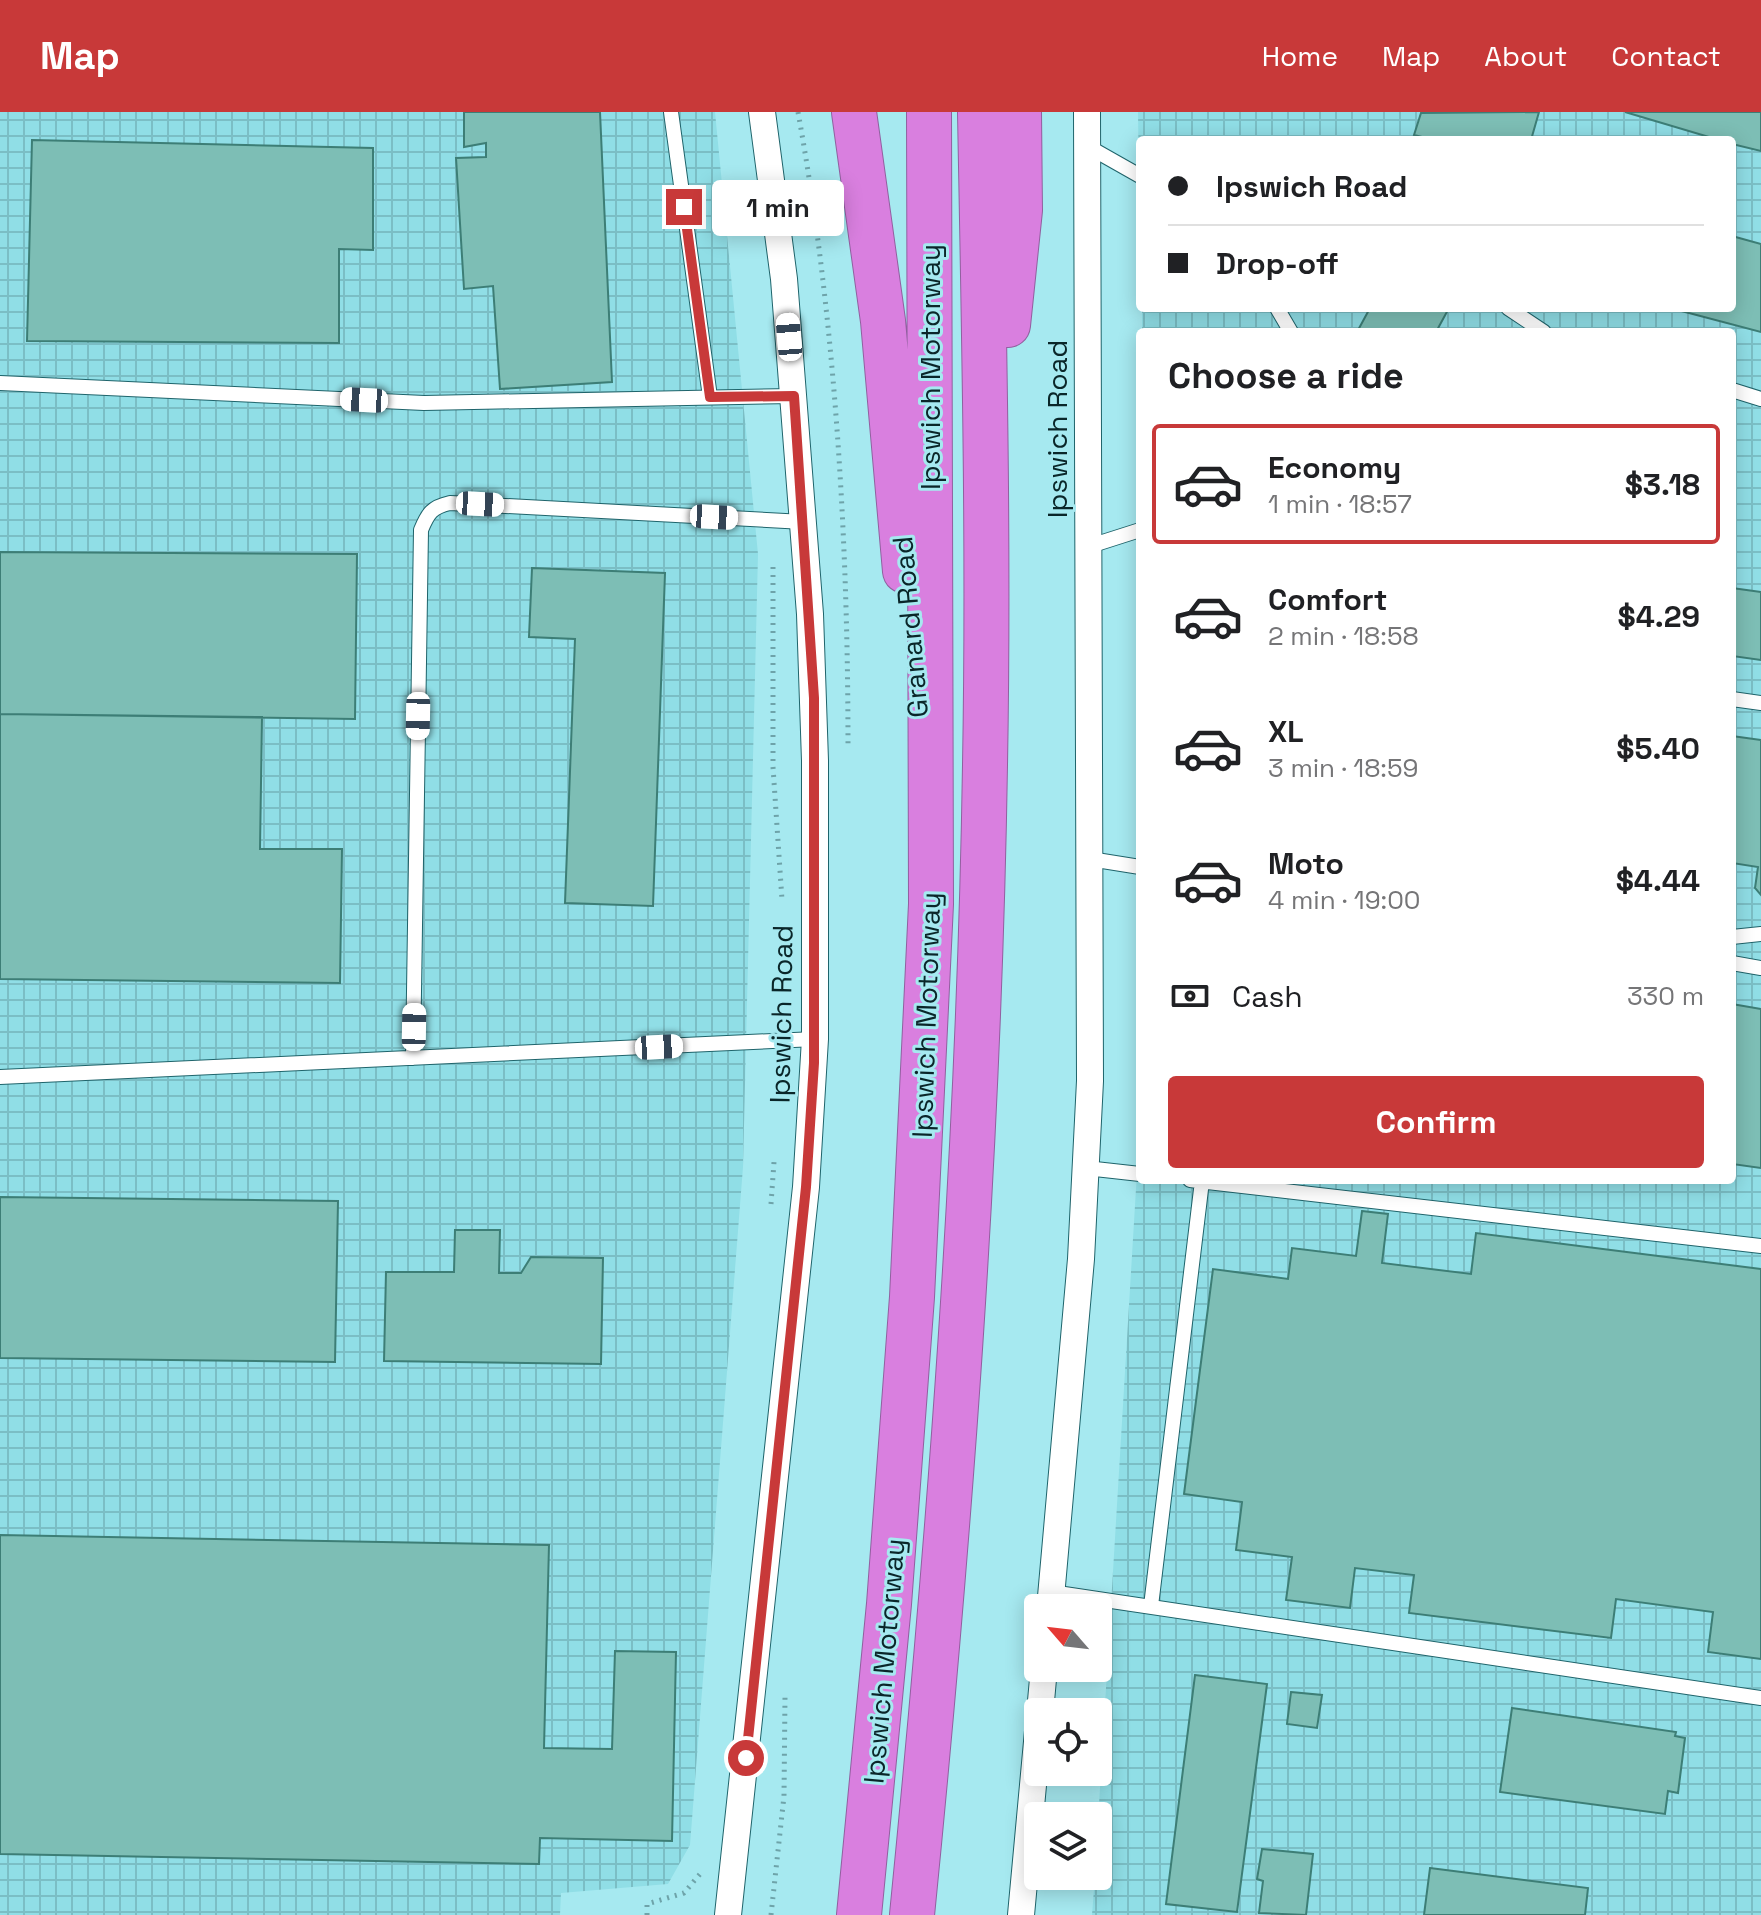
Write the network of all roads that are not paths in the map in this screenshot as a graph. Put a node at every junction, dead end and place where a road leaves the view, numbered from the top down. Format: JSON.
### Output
{"nodes":[{"id":1,"x":671,"y":112,"type":"edge"},
{"id":2,"x":762,"y":112,"type":"edge"},
{"id":3,"x":854,"y":112,"type":"edge"},
{"id":4,"x":929,"y":112,"type":"edge"},
{"id":5,"x":980,"y":112,"type":"edge"},
{"id":6,"x":1019,"y":112,"type":"edge"},
{"id":7,"x":1087,"y":112,"type":"edge"},
{"id":8,"x":1087,"y":146,"type":"junction"},
{"id":9,"x":1136,"y":174,"type":"edge"},
{"id":10,"x":1514,"y":312,"type":"edge"},
{"id":11,"x":1538,"y":328,"type":"edge"},
{"id":12,"x":0,"y":383,"type":"edge"},
{"id":13,"x":1736,"y":391,"type":"edge"},
{"id":14,"x":794,"y":396,"type":"junction"},
{"id":15,"x":710,"y":397,"type":"junction"},
{"id":16,"x":1761,"y":399,"type":"edge"},
{"id":17,"x":988,"y":502,"type":"junction"},
{"id":18,"x":804,"y":522,"type":"junction"},
{"id":19,"x":1136,"y":531,"type":"edge"},
{"id":20,"x":1090,"y":546,"type":"junction"},
{"id":21,"x":1736,"y":700,"type":"edge"},
{"id":22,"x":1761,"y":703,"type":"edge"},
{"id":23,"x":1090,"y":859,"type":"junction"},
{"id":24,"x":1136,"y":866,"type":"edge"},
{"id":25,"x":931,"y":904,"type":"junction"},
{"id":26,"x":1761,"y":934,"type":"edge"},
{"id":27,"x":1736,"y":937,"type":"edge"},
{"id":28,"x":1736,"y":964,"type":"edge"},
{"id":29,"x":1761,"y":968,"type":"edge"},
{"id":30,"x":815,"y":1039,"type":"junction"},
{"id":31,"x":413,"y":1058,"type":"junction"},
{"id":32,"x":0,"y":1077,"type":"edge"},
{"id":33,"x":1086,"y":1168,"type":"junction"},
{"id":34,"x":1136,"y":1174,"type":"edge"},
{"id":35,"x":1196,"y":1184,"type":"edge"},
{"id":36,"x":1222,"y":1184,"type":"edge"},
{"id":37,"x":1761,"y":1246,"type":"edge"},
{"id":38,"x":1052,"y":1594,"type":"edge"},
{"id":39,"x":1112,"y":1604,"type":"edge"},
{"id":40,"x":1151,"y":1606,"type":"junction"},
{"id":41,"x":1761,"y":1698,"type":"edge"},
{"id":42,"x":1033,"y":1786,"type":"edge"},
{"id":43,"x":728,"y":1915,"type":"edge"},
{"id":44,"x":859,"y":1915,"type":"edge"},
{"id":45,"x":912,"y":1915,"type":"edge"},
{"id":46,"x":1021,"y":1915,"type":"edge"}],
"edges":[{"from":1,"to":15,"type":"lane"},
{"from":2,"to":14,"type":"street","name":"Ipswich Road"},
{"from":3,"to":25,"type":"highway","name":"Granard Road"},
{"from":4,"to":25,"type":"highway","name":"Ipswich Motorway"},
{"from":5,"to":17,"type":"highway","name":"Ipswich Motorway"},
{"from":6,"to":17,"type":"highway"},
{"from":7,"to":8,"type":"street","name":"Ipswich Road"},
{"from":8,"to":9,"type":"lane"},
{"from":8,"to":20,"type":"street","name":"Ipswich Road"},
{"from":10,"to":11,"type":"lane"},
{"from":12,"to":15,"type":"lane"},
{"from":13,"to":16,"type":"lane"},
{"from":14,"to":15,"type":"lane"},
{"from":14,"to":18,"type":"street","name":"Ipswich Road"},
{"from":17,"to":45,"type":"highway","name":"Ipswich Motorway"},
{"from":18,"to":30,"type":"street","name":"Ipswich Road"},
{"from":18,"to":31,"type":"lane"},
{"from":19,"to":20,"type":"lane"},
{"from":20,"to":23,"type":"street","name":"Ipswich Road"},
{"from":21,"to":22,"type":"lane"},
{"from":23,"to":24,"type":"lane"},
{"from":23,"to":33,"type":"street","name":"Ipswich Road"},
{"from":25,"to":44,"type":"highway","name":"Ipswich Motorway"},
{"from":26,"to":27,"type":"lane"},
{"from":28,"to":29,"type":"lane"},
{"from":30,"to":31,"type":"lane"},
{"from":30,"to":43,"type":"street","name":"Ipswich Road"},
{"from":31,"to":32,"type":"lane"},
{"from":33,"to":34,"type":"lane"},
{"from":33,"to":38,"type":"street","name":"Ipswich Road"},
{"from":35,"to":40,"type":"lane"},
{"from":36,"to":37,"type":"lane"},
{"from":39,"to":40,"type":"lane"},
{"from":40,"to":41,"type":"lane"},
{"from":42,"to":46,"type":"street"}]}
